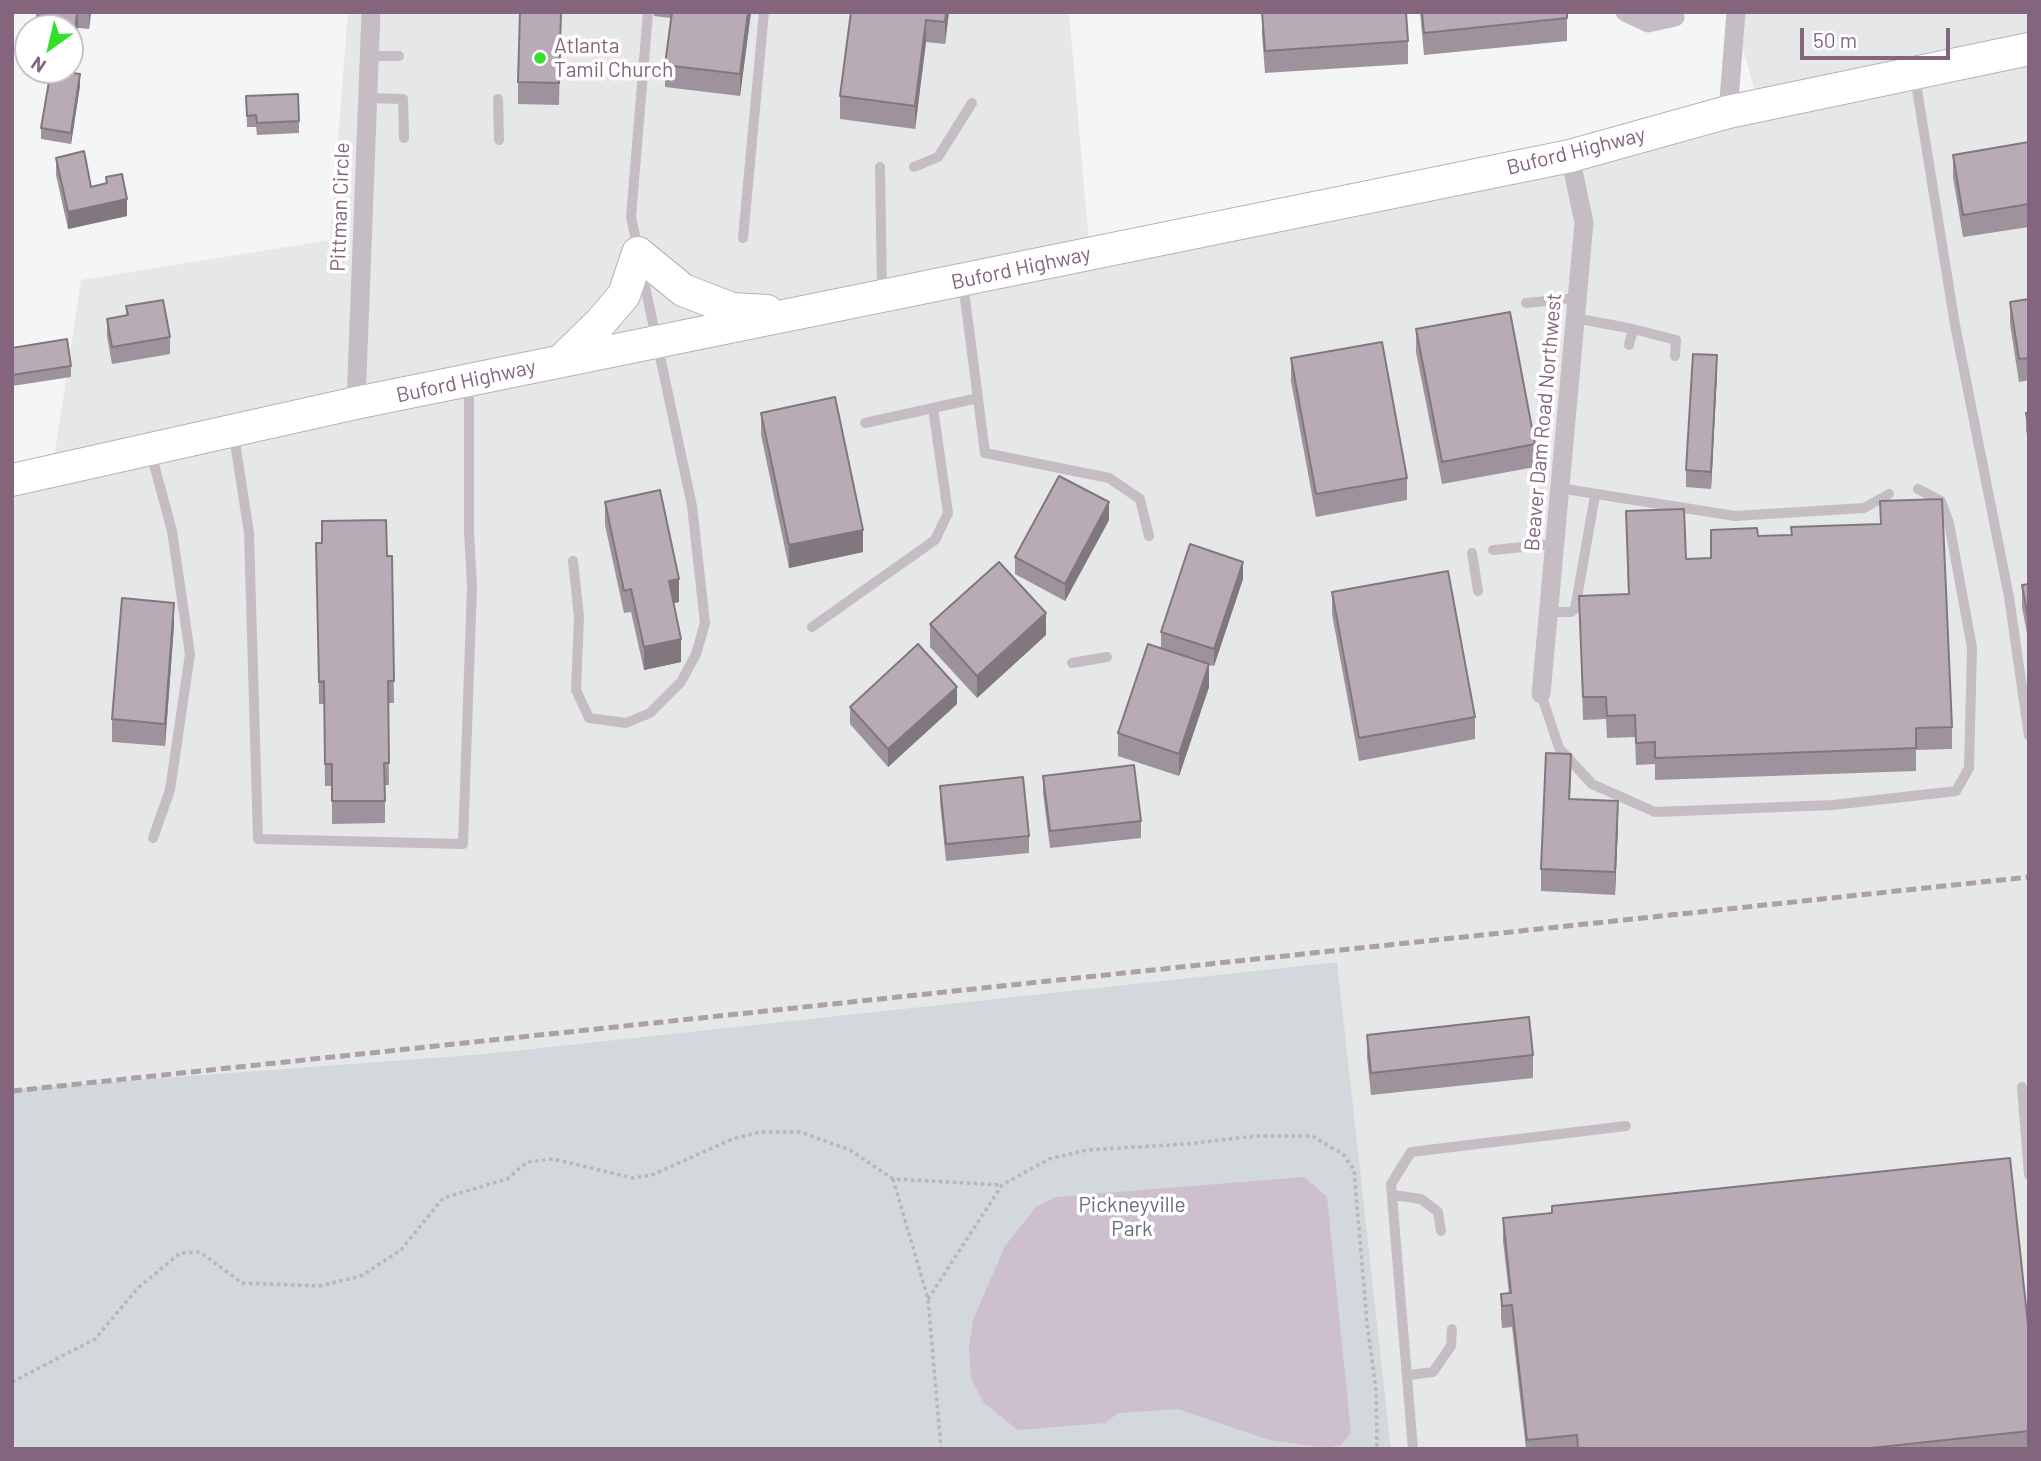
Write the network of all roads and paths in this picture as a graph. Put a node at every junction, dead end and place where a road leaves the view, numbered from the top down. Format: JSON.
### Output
{"nodes":[{"id":1,"x":371,"y":12,"type":"edge"},
{"id":2,"x":648,"y":12,"type":"edge"},
{"id":3,"x":764,"y":12,"type":"edge"},
{"id":4,"x":1625,"y":12,"type":"edge"},
{"id":5,"x":1737,"y":12,"type":"edge"},
{"id":6,"x":1675,"y":16,"type":"dead end"},
{"id":7,"x":2019,"y":54,"type":"edge"},
{"id":8,"x":368,"y":56,"type":"junction"},
{"id":9,"x":399,"y":56,"type":"dead end"},
{"id":10,"x":1914,"y":73,"type":"junction"},
{"id":11,"x":367,"y":98,"type":"junction"},
{"id":12,"x":498,"y":99,"type":"dead end"},
{"id":13,"x":972,"y":103,"type":"dead end"},
{"id":14,"x":1728,"y":112,"type":"junction"},
{"id":15,"x":404,"y":138,"type":"dead end"},
{"id":16,"x":499,"y":140,"type":"dead end"},
{"id":17,"x":1570,"y":156,"type":"junction"},
{"id":18,"x":880,"y":167,"type":"dead end"},
{"id":19,"x":914,"y":167,"type":"dead end"},
{"id":20,"x":743,"y":238,"type":"dead end"},
{"id":21,"x":638,"y":253,"type":"junction"},
{"id":22,"x":962,"y":279,"type":"junction"},
{"id":23,"x":882,"y":296,"type":"junction"},
{"id":24,"x":1526,"y":303,"type":"dead end"},
{"id":25,"x":1576,"y":308,"type":"junction"},
{"id":26,"x":797,"y":313,"type":"junction"},
{"id":27,"x":1633,"y":329,"type":"junction"},
{"id":28,"x":656,"y":342,"type":"junction"},
{"id":29,"x":1629,"y":345,"type":"dead end"},
{"id":30,"x":1675,"y":356,"type":"dead end"},
{"id":31,"x":561,"y":361,"type":"junction"},
{"id":32,"x":469,"y":380,"type":"junction"},
{"id":33,"x":978,"y":398,"type":"junction"},
{"id":34,"x":356,"y":403,"type":"junction"},
{"id":35,"x":933,"y":408,"type":"junction"},
{"id":36,"x":865,"y":423,"type":"dead end"},
{"id":37,"x":233,"y":431,"type":"junction"},
{"id":38,"x":150,"y":450,"type":"junction"},
{"id":39,"x":12,"y":480,"type":"edge"},
{"id":40,"x":1559,"y":488,"type":"junction"},
{"id":41,"x":1918,"y":489,"type":"dead end"},
{"id":42,"x":1889,"y":494,"type":"dead end"},
{"id":43,"x":1595,"y":495,"type":"junction"},
{"id":44,"x":1149,"y":536,"type":"dead end"},
{"id":45,"x":1554,"y":544,"type":"junction"},
{"id":46,"x":1493,"y":550,"type":"dead end"},
{"id":47,"x":1472,"y":553,"type":"dead end"},
{"id":48,"x":573,"y":561,"type":"dead end"},
{"id":49,"x":1478,"y":591,"type":"dead end"},
{"id":50,"x":1548,"y":612,"type":"junction"},
{"id":51,"x":811,"y":627,"type":"dead end"},
{"id":52,"x":1107,"y":657,"type":"dead end"},
{"id":53,"x":1072,"y":663,"type":"dead end"},
{"id":54,"x":1541,"y":694,"type":"joint"},
{"id":55,"x":2029,"y":736,"type":"edge"},
{"id":56,"x":153,"y":838,"type":"dead end"},
{"id":57,"x":2022,"y":1087,"type":"dead end"},
{"id":58,"x":1626,"y":1126,"type":"dead end"},
{"id":59,"x":2029,"y":1175,"type":"edge"},
{"id":60,"x":893,"y":1179,"type":"junction"},
{"id":61,"x":1002,"y":1185,"type":"junction"},
{"id":62,"x":1392,"y":1195,"type":"junction"},
{"id":63,"x":1441,"y":1231,"type":"dead end"},
{"id":64,"x":928,"y":1299,"type":"junction"},
{"id":65,"x":1452,"y":1329,"type":"dead end"},
{"id":66,"x":1409,"y":1375,"type":"junction"},
{"id":67,"x":12,"y":1382,"type":"edge"},
{"id":68,"x":941,"y":1449,"type":"edge"},
{"id":69,"x":1377,"y":1449,"type":"edge"},
{"id":70,"x":1413,"y":1449,"type":"edge"}],
"edges":[{"from":1,"to":8,"type":"street","name":"Pittman Circle"},
{"from":2,"to":21,"type":"lane"},
{"from":3,"to":20,"type":"lane"},
{"from":4,"to":6,"type":"street"},
{"from":5,"to":14,"type":"street"},
{"from":7,"to":10,"type":"main road","name":"Buford Highway"},
{"from":8,"to":9,"type":"lane"},
{"from":8,"to":11,"type":"street","name":"Pittman Circle"},
{"from":10,"to":14,"type":"main road","name":"Buford Highway"},
{"from":10,"to":55,"type":"lane"},
{"from":11,"to":15,"type":"lane"},
{"from":11,"to":34,"type":"street","name":"Pittman Circle"},
{"from":12,"to":16,"type":"lane"},
{"from":13,"to":19,"type":"lane"},
{"from":14,"to":17,"type":"main road","name":"Buford Highway"},
{"from":17,"to":22,"type":"main road","name":"Buford Highway"},
{"from":17,"to":25,"type":"street","name":"Beaver Dam Road Northwest"},
{"from":18,"to":23,"type":"lane"},
{"from":21,"to":26,"type":"main road"},
{"from":21,"to":28,"type":"lane"},
{"from":21,"to":31,"type":"main road"},
{"from":22,"to":23,"type":"main road","name":"Buford Highway"},
{"from":22,"to":33,"type":"lane"},
{"from":23,"to":26,"type":"main road","name":"Buford Highway"},
{"from":24,"to":25,"type":"lane"},
{"from":25,"to":27,"type":"lane"},
{"from":25,"to":40,"type":"street","name":"Beaver Dam Road Northwest"},
{"from":26,"to":28,"type":"main road","name":"Buford Highway"},
{"from":27,"to":29,"type":"lane"},
{"from":27,"to":30,"type":"lane"},
{"from":28,"to":31,"type":"main road","name":"Buford Highway"},
{"from":28,"to":48,"type":"lane"},
{"from":31,"to":32,"type":"main road","name":"Buford Highway"},
{"from":32,"to":34,"type":"main road","name":"Buford Highway"},
{"from":32,"to":37,"type":"lane"},
{"from":33,"to":35,"type":"lane"},
{"from":33,"to":44,"type":"lane"},
{"from":34,"to":37,"type":"main road","name":"Buford Highway"},
{"from":35,"to":36,"type":"lane"},
{"from":35,"to":51,"type":"lane"},
{"from":37,"to":38,"type":"main road","name":"Buford Highway"},
{"from":38,"to":39,"type":"main road","name":"Buford Highway"},
{"from":38,"to":56,"type":"lane"},
{"from":40,"to":43,"type":"lane"},
{"from":40,"to":45,"type":"street","name":"Beaver Dam Road Northwest"},
{"from":41,"to":54,"type":"lane"},
{"from":42,"to":43,"type":"lane"},
{"from":43,"to":50,"type":"lane"},
{"from":45,"to":46,"type":"lane"},
{"from":45,"to":50,"type":"street","name":"Beaver Dam Road Northwest"},
{"from":47,"to":49,"type":"lane"},
{"from":50,"to":54,"type":"street","name":"Beaver Dam Road Northwest"},
{"from":52,"to":53,"type":"lane"},
{"from":57,"to":59,"type":"lane"},
{"from":58,"to":62,"type":"lane"},
{"from":60,"to":61,"type":"path"},
{"from":60,"to":64,"type":"path"},
{"from":60,"to":67,"type":"path"},
{"from":61,"to":64,"type":"path"},
{"from":61,"to":69,"type":"path"},
{"from":62,"to":63,"type":"lane"},
{"from":62,"to":66,"type":"lane"},
{"from":64,"to":68,"type":"path"},
{"from":65,"to":66,"type":"lane"},
{"from":66,"to":70,"type":"lane"}]}
